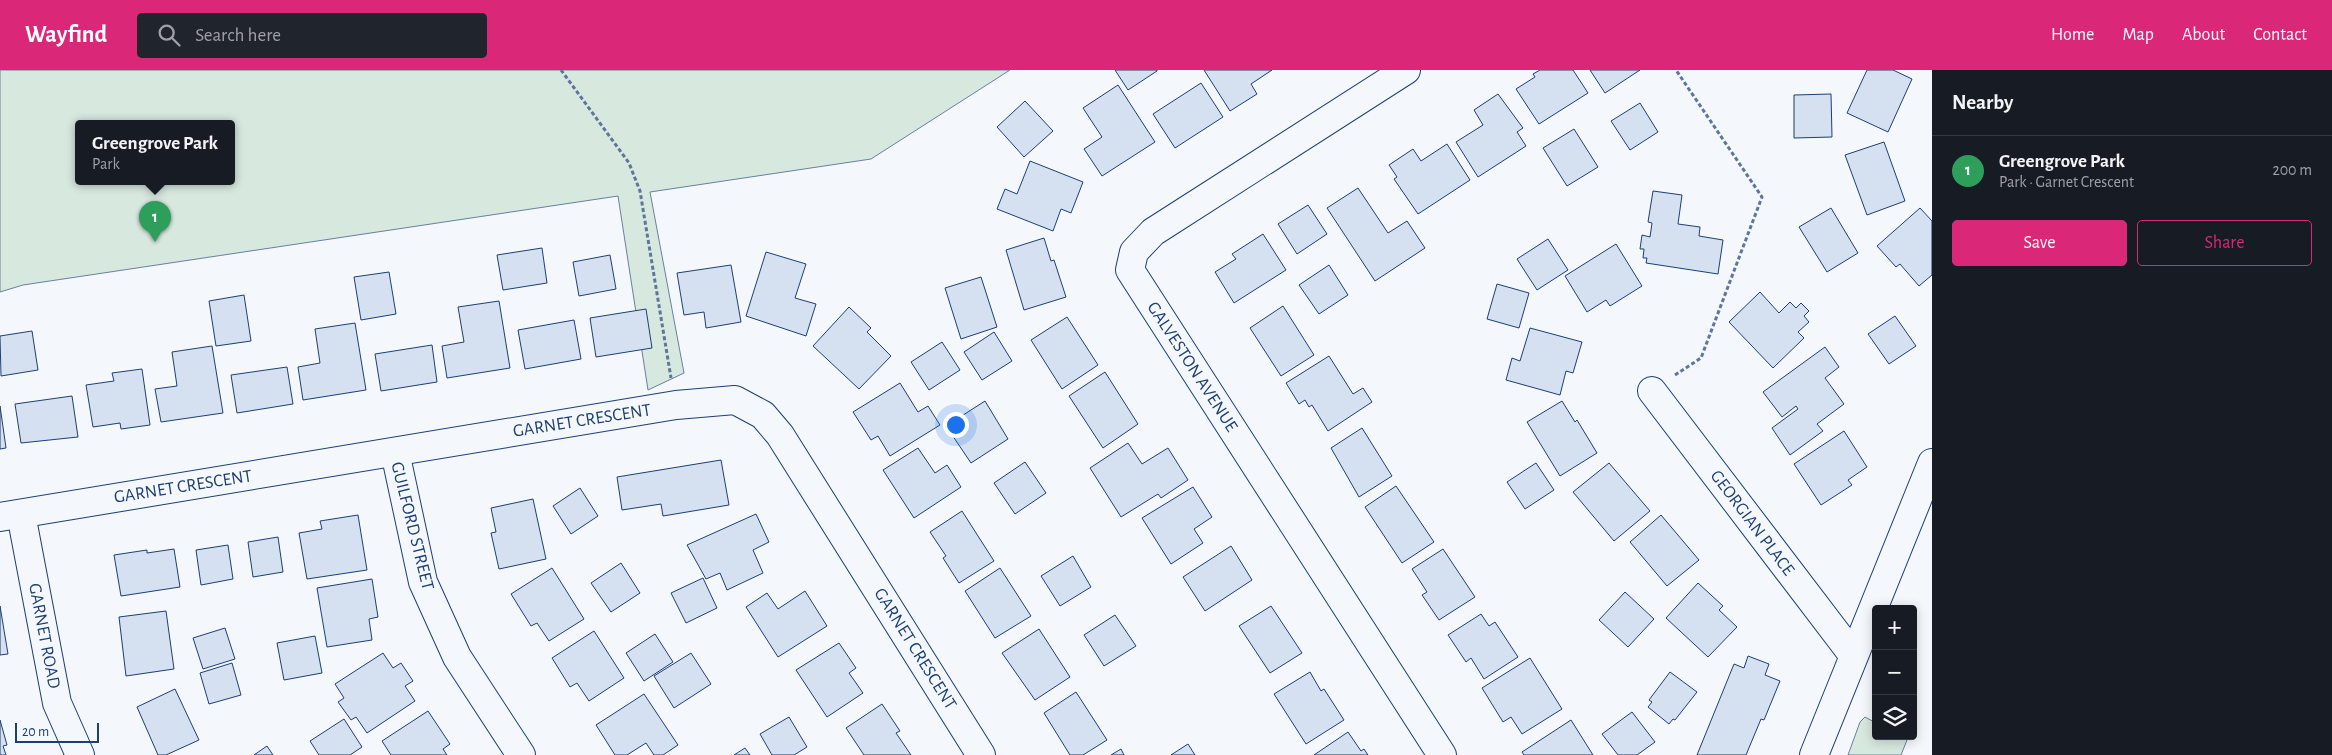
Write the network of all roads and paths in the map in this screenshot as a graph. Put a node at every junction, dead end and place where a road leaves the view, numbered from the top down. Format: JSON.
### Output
{"nodes":[{"id":1,"x":561,"y":70,"type":"edge"},
{"id":2,"x":1406,"y":70,"type":"edge"},
{"id":3,"x":1676,"y":70,"type":"edge"},
{"id":4,"x":672,"y":381,"type":"dead end"},
{"id":5,"x":1652,"y":391,"type":"joint"},
{"id":6,"x":395,"y":452,"type":"junction"},
{"id":7,"x":1932,"y":463,"type":"edge"},
{"id":8,"x":11,"y":516,"type":"edge"},
{"id":9,"x":1853,"y":655,"type":"junction"},
{"id":10,"x":80,"y":755,"type":"edge"},
{"id":11,"x":521,"y":755,"type":"edge"},
{"id":12,"x":981,"y":755,"type":"edge"},
{"id":13,"x":1442,"y":755,"type":"edge"},
{"id":14,"x":1814,"y":755,"type":"edge"}],
"edges":[{"from":1,"to":4,"type":"path"},
{"from":2,"to":13,"type":"street","name":"GALVESTON AVENUE"},
{"from":3,"to":5,"type":"path"},
{"from":5,"to":9,"type":"street","name":"GEORGIAN PLACE"},
{"from":6,"to":8,"type":"street","name":"GARNET CRESCENT"},
{"from":6,"to":11,"type":"street","name":"GUILFORD STREET"},
{"from":6,"to":12,"type":"street","name":"GARNET CRESCENT"},
{"from":7,"to":9,"type":"street"},
{"from":8,"to":10,"type":"street","name":"GARNET ROAD"},
{"from":9,"to":14,"type":"street"}]}
